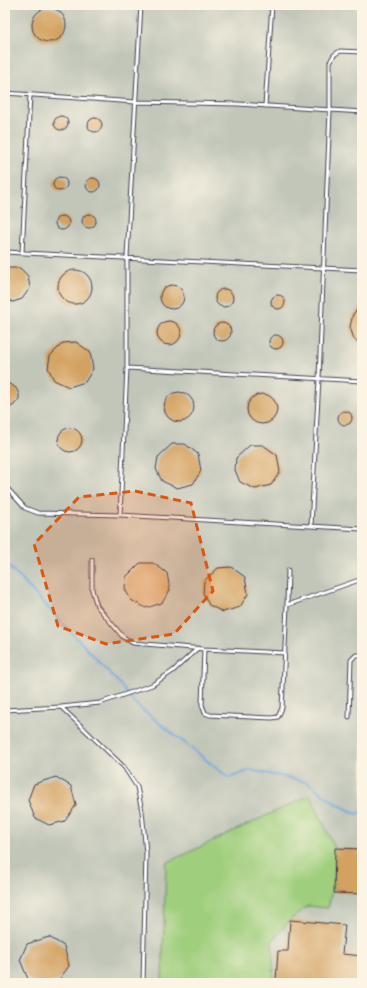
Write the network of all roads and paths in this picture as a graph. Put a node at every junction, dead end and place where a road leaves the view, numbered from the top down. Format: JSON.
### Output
{"nodes":[{"id":1,"x":141,"y":5,"type":"edge"},
{"id":2,"x":272,"y":5,"type":"edge"},
{"id":3,"x":362,"y":52,"type":"edge"},
{"id":4,"x":5,"y":93,"type":"edge"},
{"id":5,"x":30,"y":95,"type":"junction"},
{"id":6,"x":136,"y":102,"type":"junction"},
{"id":7,"x":265,"y":106,"type":"junction"},
{"id":8,"x":330,"y":110,"type":"junction"},
{"id":9,"x":362,"y":112,"type":"edge"},
{"id":10,"x":5,"y":252,"type":"edge"},
{"id":11,"x":22,"y":253,"type":"junction"},
{"id":12,"x":127,"y":257,"type":"junction"},
{"id":13,"x":324,"y":268,"type":"junction"},
{"id":14,"x":362,"y":270,"type":"edge"},
{"id":15,"x":127,"y":368,"type":"junction"},
{"id":16,"x":319,"y":379,"type":"junction"},
{"id":17,"x":362,"y":382,"type":"edge"},
{"id":18,"x":5,"y":486,"type":"edge"},
{"id":19,"x":120,"y":515,"type":"junction"},
{"id":20,"x":311,"y":526,"type":"junction"},
{"id":21,"x":362,"y":529,"type":"edge"},
{"id":22,"x":92,"y":560,"type":"dead end"},
{"id":23,"x":288,"y":570,"type":"dead end"},
{"id":24,"x":362,"y":579,"type":"edge"},
{"id":25,"x":287,"y":605,"type":"junction"},
{"id":26,"x":198,"y":648,"type":"junction"},
{"id":27,"x":204,"y":649,"type":"junction"},
{"id":28,"x":285,"y":653,"type":"junction"},
{"id":29,"x":362,"y":655,"type":"edge"},
{"id":30,"x":61,"y":707,"type":"junction"},
{"id":31,"x":5,"y":710,"type":"edge"},
{"id":32,"x":349,"y":717,"type":"dead end"},
{"id":33,"x":143,"y":983,"type":"edge"}],
"edges":[{"from":1,"to":6,"type":"lane"},
{"from":2,"to":7,"type":"lane"},
{"from":3,"to":8,"type":"lane"},
{"from":4,"to":5,"type":"lane"},
{"from":5,"to":6,"type":"lane"},
{"from":5,"to":11,"type":"lane"},
{"from":6,"to":7,"type":"lane"},
{"from":6,"to":12,"type":"lane"},
{"from":7,"to":8,"type":"lane"},
{"from":8,"to":9,"type":"lane"},
{"from":8,"to":13,"type":"lane"},
{"from":10,"to":11,"type":"lane"},
{"from":11,"to":12,"type":"lane"},
{"from":12,"to":13,"type":"lane"},
{"from":12,"to":15,"type":"lane"},
{"from":13,"to":14,"type":"lane"},
{"from":13,"to":16,"type":"lane"},
{"from":15,"to":16,"type":"lane"},
{"from":15,"to":19,"type":"lane"},
{"from":16,"to":17,"type":"lane"},
{"from":16,"to":20,"type":"lane"},
{"from":18,"to":19,"type":"lane"},
{"from":19,"to":20,"type":"lane"},
{"from":20,"to":21,"type":"lane"},
{"from":22,"to":26,"type":"lane"},
{"from":23,"to":25,"type":"lane"},
{"from":24,"to":25,"type":"lane"},
{"from":25,"to":28,"type":"lane"},
{"from":26,"to":27,"type":"lane"},
{"from":26,"to":30,"type":"lane"},
{"from":27,"to":28,"type":"lane"},
{"from":27,"to":28,"type":"lane"},
{"from":29,"to":32,"type":"lane"},
{"from":30,"to":31,"type":"lane"},
{"from":30,"to":33,"type":"lane"}]}
